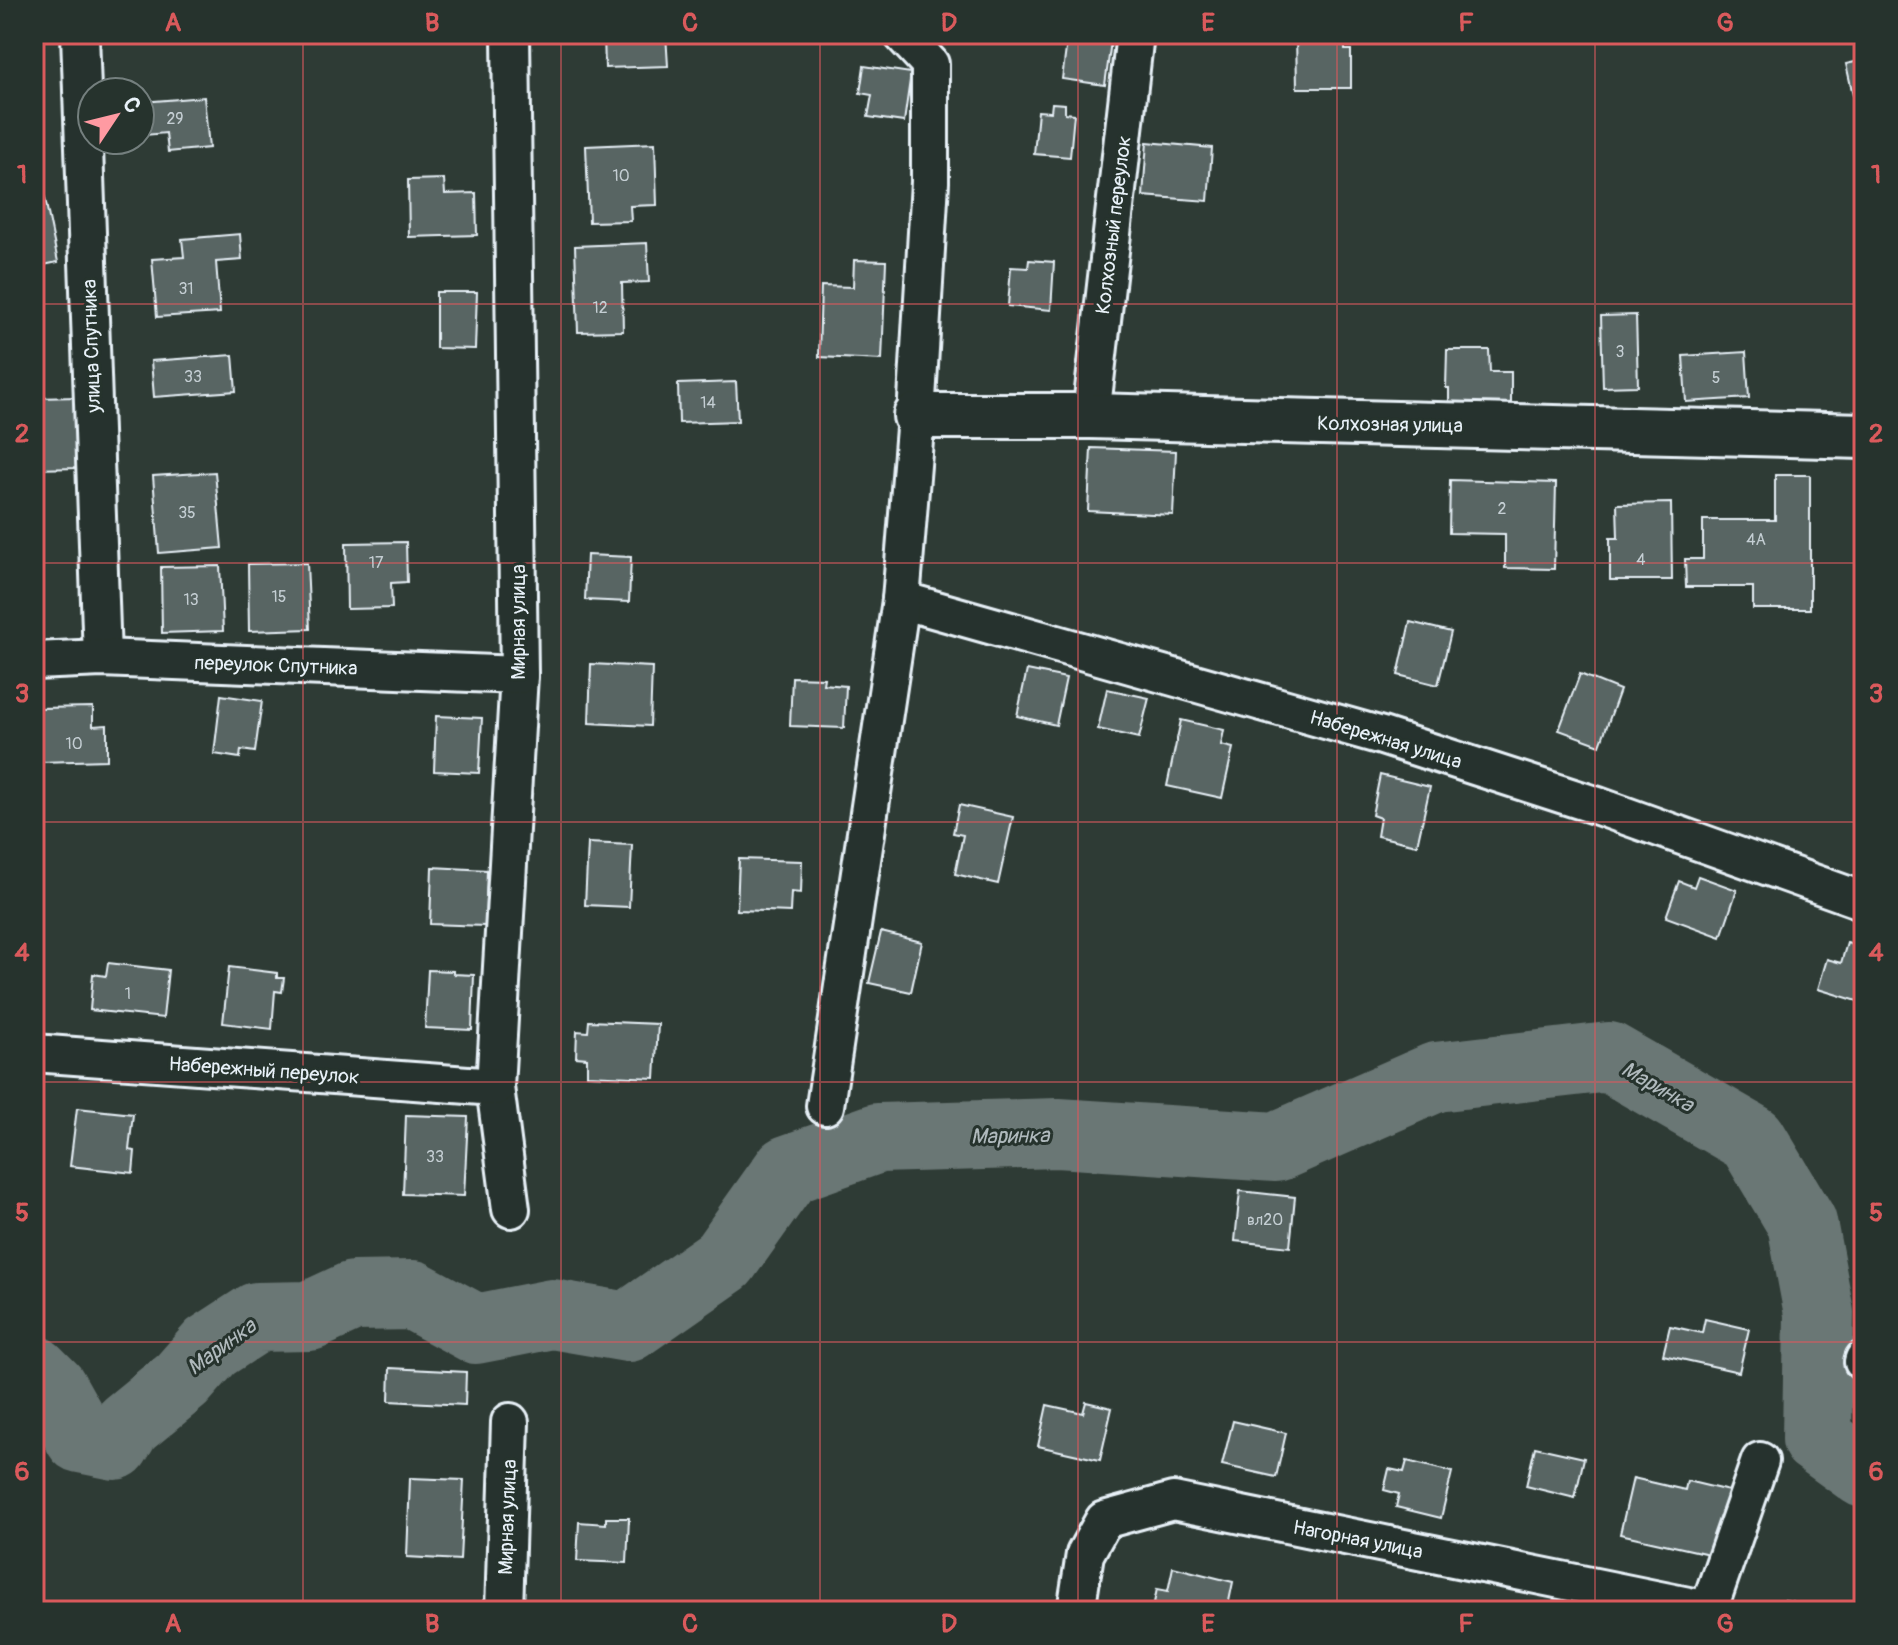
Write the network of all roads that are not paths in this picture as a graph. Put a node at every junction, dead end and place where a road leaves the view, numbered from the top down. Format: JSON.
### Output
{"nodes":[{"id":1,"x":80,"y":34,"type":"edge"},
{"id":2,"x":511,"y":34,"type":"edge"},
{"id":3,"x":902,"y":34,"type":"edge"},
{"id":4,"x":1135,"y":34,"type":"edge"},
{"id":5,"x":916,"y":416,"type":"junction"},
{"id":6,"x":1091,"y":416,"type":"junction"},
{"id":7,"x":1864,"y":436,"type":"edge"},
{"id":8,"x":901,"y":600,"type":"junction"},
{"id":9,"x":102,"y":658,"type":"junction"},
{"id":10,"x":34,"y":661,"type":"edge"},
{"id":11,"x":519,"y":675,"type":"junction"},
{"id":12,"x":1864,"y":901,"type":"edge"},
{"id":13,"x":34,"y":1053,"type":"edge"},
{"id":14,"x":495,"y":1087,"type":"junction"},
{"id":15,"x":825,"y":1106,"type":"dead end"},
{"id":16,"x":511,"y":1209,"type":"dead end"},
{"id":17,"x":510,"y":1422,"type":"dead end"},
{"id":18,"x":1760,"y":1461,"type":"dead end"},
{"id":19,"x":504,"y":1611,"type":"edge"},
{"id":20,"x":1076,"y":1611,"type":"edge"},
{"id":21,"x":1708,"y":1611,"type":"edge"}],
"edges":[{"from":1,"to":9,"type":"street","name":"улица Спутника"},
{"from":2,"to":11,"type":"street","name":"Мирная улица"},
{"from":3,"to":5,"type":"street"},
{"from":4,"to":6,"type":"street","name":"Колхозный переулок"},
{"from":5,"to":6,"type":"street","name":"Колхозная улица"},
{"from":5,"to":8,"type":"street"},
{"from":6,"to":7,"type":"street","name":"Колхозная улица"},
{"from":8,"to":12,"type":"street","name":"Набережная улица"},
{"from":8,"to":15,"type":"street"},
{"from":9,"to":10,"type":"street","name":"переулок Спутника"},
{"from":9,"to":11,"type":"street","name":"переулок Спутника"},
{"from":11,"to":14,"type":"street","name":"Мирная улица"},
{"from":13,"to":14,"type":"street","name":"Набережный переулок"},
{"from":14,"to":16,"type":"street","name":"Мирная улица"},
{"from":17,"to":19,"type":"street","name":"Мирная улица"},
{"from":18,"to":21,"type":"street"},
{"from":20,"to":21,"type":"street","name":"Нагорная улица"}]}
